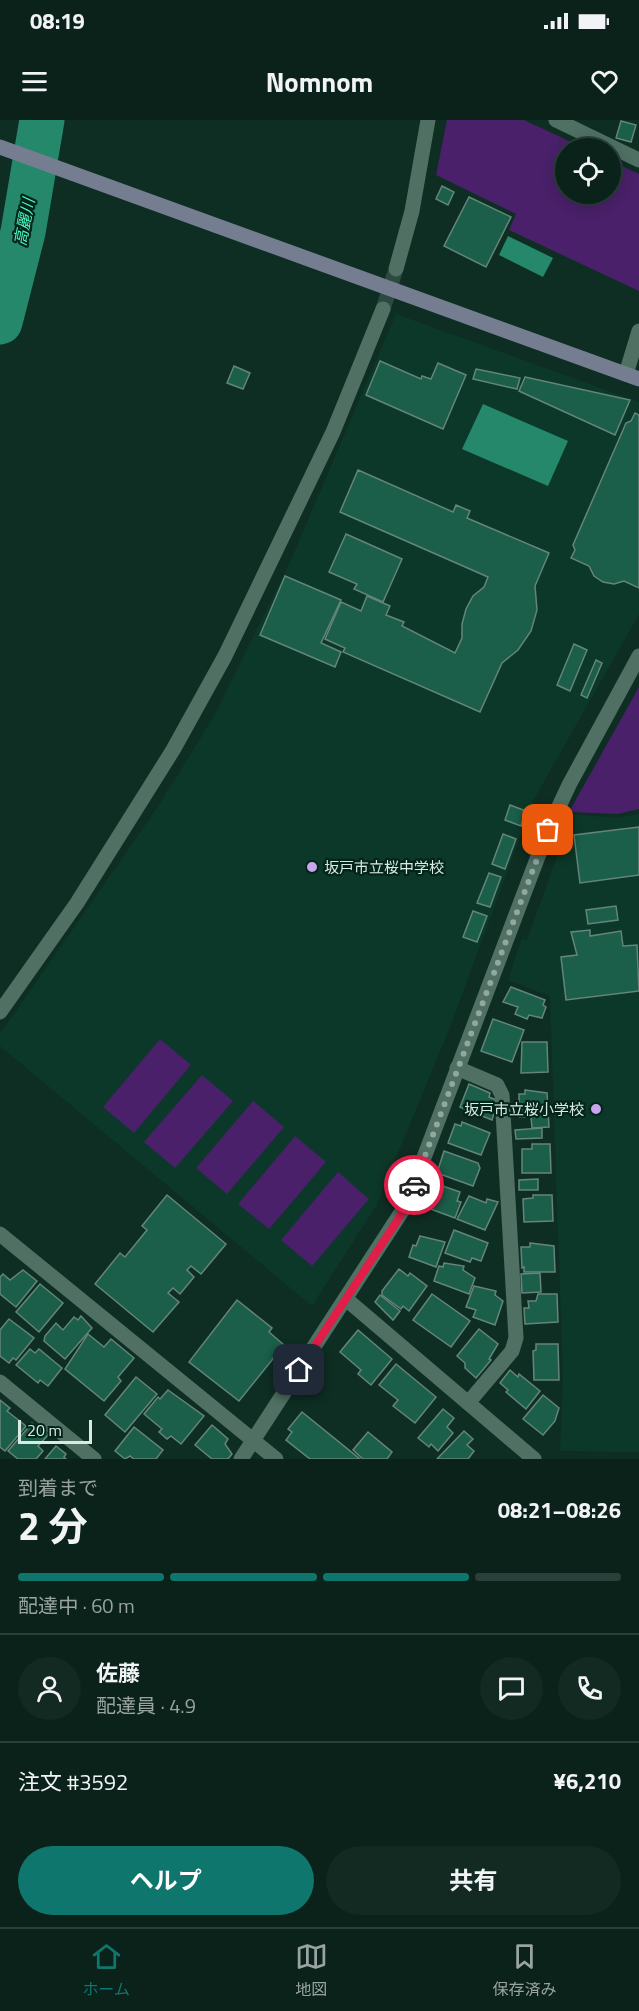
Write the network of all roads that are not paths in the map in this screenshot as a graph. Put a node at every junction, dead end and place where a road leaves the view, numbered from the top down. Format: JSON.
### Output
{"nodes":[{"id":1,"x":428,"y":120,"type":"edge"},
{"id":2,"x":556,"y":120,"type":"edge"},
{"id":3,"x":0,"y":147,"type":"edge"},
{"id":4,"x":639,"y":160,"type":"edge"},
{"id":5,"x":396,"y":269,"type":"tunnel mouth"},
{"id":6,"x":382,"y":309,"type":"tunnel mouth"},
{"id":7,"x":639,"y":331,"type":"edge"},
{"id":8,"x":632,"y":377,"type":"edge"},
{"id":9,"x":639,"y":656,"type":"edge"},
{"id":10,"x":0,"y":1012,"type":"edge"},
{"id":11,"x":457,"y":1068,"type":"junction"},
{"id":12,"x":0,"y":1234,"type":"edge"},
{"id":13,"x":346,"y":1299,"type":"junction"},
{"id":14,"x":0,"y":1382,"type":"edge"},
{"id":15,"x":468,"y":1403,"type":"junction"},
{"id":16,"x":253,"y":1440,"type":"junction"},
{"id":17,"x":94,"y":1459,"type":"edge"},
{"id":18,"x":242,"y":1459,"type":"edge"},
{"id":19,"x":276,"y":1459,"type":"edge"},
{"id":20,"x":534,"y":1459,"type":"edge"}],
"edges":[{"from":1,"to":5,"type":"street"},
{"from":2,"to":4,"type":"street"},
{"from":3,"to":8,"type":"street"},
{"from":6,"to":10,"type":"street"},
{"from":7,"to":8,"type":"street"},
{"from":9,"to":11,"type":"street"},
{"from":11,"to":13,"type":"street"},
{"from":11,"to":15,"type":"street"},
{"from":12,"to":16,"type":"street"},
{"from":13,"to":15,"type":"street"},
{"from":13,"to":16,"type":"street"},
{"from":14,"to":17,"type":"street"},
{"from":15,"to":20,"type":"street"},
{"from":16,"to":18,"type":"street"},
{"from":16,"to":19,"type":"street"}]}
